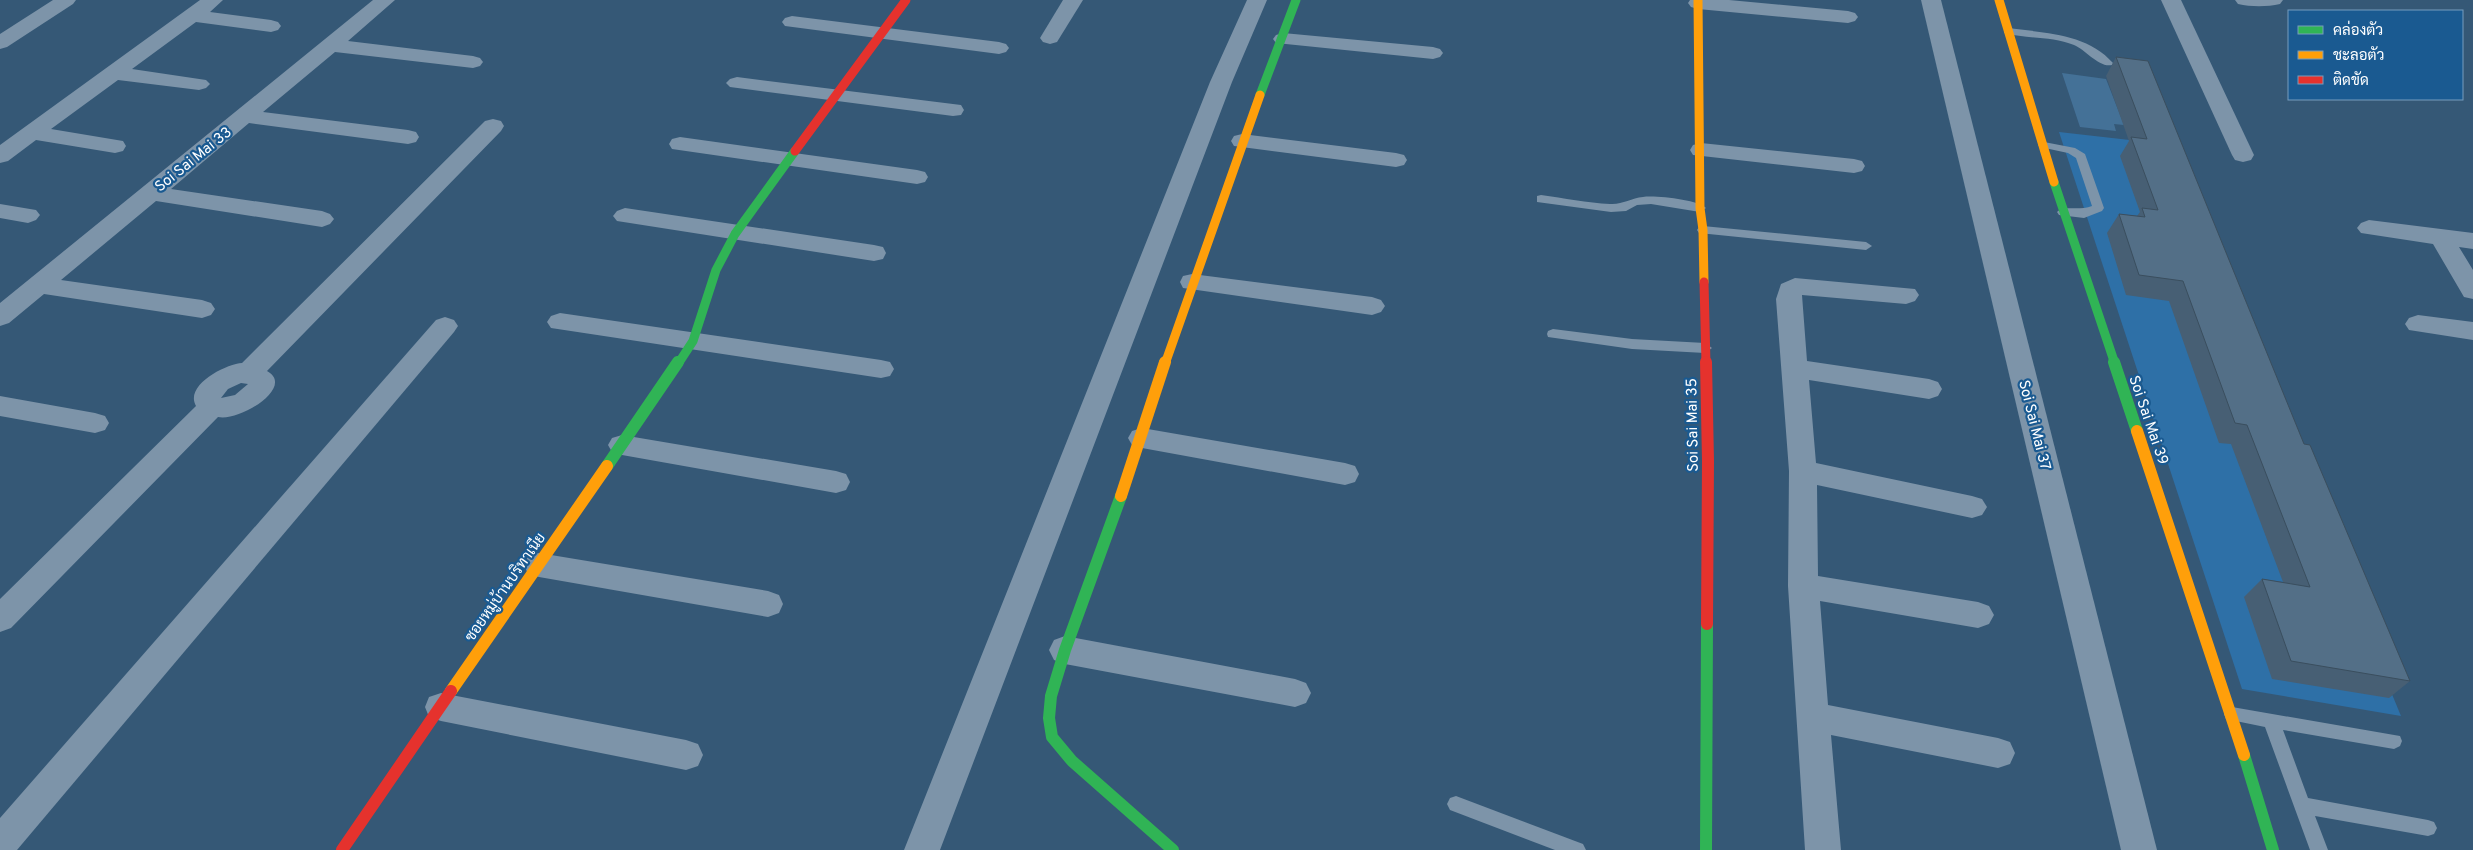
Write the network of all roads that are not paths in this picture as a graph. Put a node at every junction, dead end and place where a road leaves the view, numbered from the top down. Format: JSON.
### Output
{"nodes":[{"id":1,"x":66,"y":0,"type":"edge"},
{"id":2,"x":213,"y":0,"type":"edge"},
{"id":3,"x":385,"y":0,"type":"edge"},
{"id":4,"x":906,"y":0,"type":"edge"},
{"id":5,"x":1073,"y":0,"type":"edge"},
{"id":6,"x":1257,"y":0,"type":"edge"},
{"id":7,"x":1296,"y":0,"type":"edge"},
{"id":8,"x":1931,"y":0,"type":"edge"},
{"id":9,"x":1999,"y":0,"type":"edge"},
{"id":10,"x":2171,"y":0,"type":"edge"},
{"id":11,"x":2245,"y":0,"type":"edge"},
{"id":12,"x":2273,"y":0,"type":"edge"},
{"id":13,"x":1698,"y":1,"type":"edge"},
{"id":14,"x":192,"y":15,"type":"junction"},
{"id":15,"x":1848,"y":17,"type":"dead end"},
{"id":16,"x":792,"y":22,"type":"dead end"},
{"id":17,"x":271,"y":26,"type":"dead end"},
{"id":18,"x":2008,"y":31,"type":"junction"},
{"id":19,"x":881,"y":33,"type":"junction"},
{"id":20,"x":1050,"y":38,"type":"dead end"},
{"id":21,"x":1283,"y":39,"type":"junction"},
{"id":22,"x":0,"y":43,"type":"edge"},
{"id":23,"x":330,"y":45,"type":"junction"},
{"id":24,"x":999,"y":48,"type":"dead end"},
{"id":25,"x":1433,"y":53,"type":"dead end"},
{"id":26,"x":473,"y":62,"type":"dead end"},
{"id":27,"x":2108,"y":63,"type":"dead end"},
{"id":28,"x":114,"y":73,"type":"junction"},
{"id":29,"x":737,"y":83,"type":"dead end"},
{"id":30,"x":200,"y":84,"type":"dead end"},
{"id":31,"x":836,"y":95,"type":"junction"},
{"id":32,"x":953,"y":110,"type":"dead end"},
{"id":33,"x":245,"y":116,"type":"junction"},
{"id":34,"x":494,"y":126,"type":"dead end"},
{"id":35,"x":31,"y":133,"type":"junction"},
{"id":36,"x":408,"y":137,"type":"dead end"},
{"id":37,"x":1242,"y":141,"type":"junction"},
{"id":38,"x":680,"y":144,"type":"dead end"},
{"id":39,"x":2044,"y":145,"type":"junction"},
{"id":40,"x":115,"y":146,"type":"dead end"},
{"id":41,"x":1701,"y":150,"type":"junction"},
{"id":42,"x":2243,"y":155,"type":"dead end"},
{"id":43,"x":0,"y":156,"type":"edge"},
{"id":44,"x":789,"y":159,"type":"junction"},
{"id":45,"x":1396,"y":160,"type":"dead end"},
{"id":46,"x":1854,"y":166,"type":"dead end"},
{"id":47,"x":917,"y":177,"type":"dead end"},
{"id":48,"x":151,"y":193,"type":"junction"},
{"id":49,"x":1541,"y":199,"type":"dead end"},
{"id":50,"x":1700,"y":208,"type":"junction"},
{"id":51,"x":0,"y":211,"type":"edge"},
{"id":52,"x":2063,"y":212,"type":"junction"},
{"id":53,"x":28,"y":215,"type":"dead end"},
{"id":54,"x":625,"y":216,"type":"dead end"},
{"id":55,"x":322,"y":219,"type":"dead end"},
{"id":56,"x":2369,"y":228,"type":"dead end"},
{"id":57,"x":1703,"y":230,"type":"junction"},
{"id":58,"x":737,"y":232,"type":"junction"},
{"id":59,"x":2441,"y":238,"type":"junction"},
{"id":60,"x":2473,"y":241,"type":"edge"},
{"id":61,"x":1866,"y":246,"type":"dead end"},
{"id":62,"x":874,"y":253,"type":"dead end"},
{"id":63,"x":1192,"y":282,"type":"junction"},
{"id":64,"x":39,"y":285,"type":"junction"},
{"id":65,"x":2473,"y":291,"type":"edge"},
{"id":66,"x":1906,"y":295,"type":"dead end"},
{"id":67,"x":1372,"y":306,"type":"dead end"},
{"id":68,"x":202,"y":310,"type":"dead end"},
{"id":69,"x":0,"y":317,"type":"edge"},
{"id":70,"x":560,"y":322,"type":"dead end"},
{"id":71,"x":2418,"y":324,"type":"dead end"},
{"id":72,"x":445,"y":326,"type":"dead end"},
{"id":73,"x":2473,"y":331,"type":"edge"},
{"id":74,"x":1553,"y":334,"type":"dead end"},
{"id":75,"x":693,"y":341,"type":"junction"},
{"id":76,"x":1705,"y":348,"type":"junction"},
{"id":77,"x":881,"y":369,"type":"dead end"},
{"id":78,"x":1796,"y":369,"type":"junction"},
{"id":79,"x":1929,"y":390,"type":"dead end"},
{"id":80,"x":0,"y":406,"type":"edge"},
{"id":81,"x":95,"y":423,"type":"dead end"},
{"id":82,"x":1142,"y":438,"type":"junction"},
{"id":83,"x":622,"y":445,"type":"junction"},
{"id":84,"x":1803,"y":471,"type":"junction"},
{"id":85,"x":1345,"y":474,"type":"dead end"},
{"id":86,"x":836,"y":482,"type":"dead end"},
{"id":87,"x":1972,"y":507,"type":"dead end"},
{"id":88,"x":539,"y":565,"type":"junction"},
{"id":89,"x":1803,"y":586,"type":"junction"},
{"id":90,"x":768,"y":604,"type":"dead end"},
{"id":91,"x":1978,"y":615,"type":"dead end"},
{"id":92,"x":0,"y":619,"type":"edge"},
{"id":93,"x":1065,"y":650,"type":"junction"},
{"id":94,"x":1296,"y":693,"type":"dead end"},
{"id":95,"x":441,"y":707,"type":"junction"},
{"id":96,"x":2232,"y":714,"type":"junction"},
{"id":97,"x":1814,"y":718,"type":"junction"},
{"id":98,"x":2271,"y":721,"type":"junction"},
{"id":99,"x":2394,"y":741,"type":"dead end"},
{"id":100,"x":1998,"y":753,"type":"dead end"},
{"id":101,"x":686,"y":755,"type":"dead end"},
{"id":102,"x":1456,"y":804,"type":"dead end"},
{"id":103,"x":2301,"y":805,"type":"junction"},
{"id":104,"x":2428,"y":828,"type":"dead end"},
{"id":105,"x":0,"y":844,"type":"edge"},
{"id":106,"x":342,"y":850,"type":"edge"},
{"id":107,"x":922,"y":850,"type":"edge"},
{"id":108,"x":1173,"y":850,"type":"edge"},
{"id":109,"x":1577,"y":850,"type":"edge"},
{"id":110,"x":1706,"y":850,"type":"edge"},
{"id":111,"x":1823,"y":850,"type":"edge"},
{"id":112,"x":2139,"y":850,"type":"edge"},
{"id":113,"x":2273,"y":850,"type":"edge"},
{"id":114,"x":2319,"y":850,"type":"edge"}],
"edges":[{"from":1,"to":22,"type":"street"},
{"from":2,"to":14,"type":"street"},
{"from":3,"to":23,"type":"street","name":"Soi Sai Mai 33"},
{"from":4,"to":19,"type":"street","name":"ซอยหมู่บ้านบริทาเนีย"},
{"from":5,"to":20,"type":"street"},
{"from":6,"to":107,"type":"street"},
{"from":7,"to":21,"type":"street"},
{"from":8,"to":112,"type":"street","name":"Soi Sai Mai 37"},
{"from":9,"to":18,"type":"street","name":"Soi Sai Mai 39"},
{"from":10,"to":42,"type":"street"},
{"from":11,"to":12,"type":"street"},
{"from":13,"to":15,"type":"street"},
{"from":13,"to":41,"type":"street","name":"Soi Sai Mai 35"},
{"from":14,"to":17,"type":"street"},
{"from":14,"to":28,"type":"street"},
{"from":16,"to":19,"type":"street"},
{"from":18,"to":27,"type":"lane"},
{"from":18,"to":39,"type":"street","name":"Soi Sai Mai 39"},
{"from":19,"to":24,"type":"street"},
{"from":19,"to":31,"type":"street","name":"ซอยหมู่บ้านบริทาเนีย"},
{"from":21,"to":25,"type":"street"},
{"from":21,"to":37,"type":"street"},
{"from":23,"to":26,"type":"street"},
{"from":23,"to":33,"type":"street","name":"Soi Sai Mai 33"},
{"from":28,"to":30,"type":"street"},
{"from":28,"to":35,"type":"street"},
{"from":29,"to":31,"type":"street"},
{"from":31,"to":32,"type":"street"},
{"from":31,"to":44,"type":"street","name":"ซอยหมู่บ้านบริทาเนีย"},
{"from":33,"to":36,"type":"street"},
{"from":33,"to":48,"type":"street","name":"Soi Sai Mai 33"},
{"from":34,"to":92,"type":"street"},
{"from":35,"to":40,"type":"street"},
{"from":35,"to":43,"type":"street"},
{"from":37,"to":45,"type":"street"},
{"from":37,"to":63,"type":"street"},
{"from":38,"to":44,"type":"street"},
{"from":39,"to":52,"type":"street","name":"Soi Sai Mai 39"},
{"from":39,"to":52,"type":"lane"},
{"from":41,"to":46,"type":"street"},
{"from":41,"to":50,"type":"street","name":"Soi Sai Mai 35"},
{"from":44,"to":47,"type":"street"},
{"from":44,"to":58,"type":"street","name":"ซอยหมู่บ้านบริทาเนีย"},
{"from":48,"to":55,"type":"street"},
{"from":48,"to":64,"type":"street","name":"Soi Sai Mai 33"},
{"from":49,"to":50,"type":"lane"},
{"from":50,"to":57,"type":"street","name":"Soi Sai Mai 35"},
{"from":51,"to":53,"type":"street"},
{"from":52,"to":96,"type":"street","name":"Soi Sai Mai 39"},
{"from":54,"to":58,"type":"street"},
{"from":56,"to":59,"type":"street"},
{"from":57,"to":61,"type":"lane"},
{"from":57,"to":76,"type":"street","name":"Soi Sai Mai 35"},
{"from":58,"to":62,"type":"street"},
{"from":58,"to":75,"type":"street","name":"ซอยหมู่บ้านบริทาเนีย"},
{"from":59,"to":60,"type":"street"},
{"from":59,"to":65,"type":"street"},
{"from":63,"to":67,"type":"street"},
{"from":63,"to":82,"type":"street"},
{"from":64,"to":68,"type":"street"},
{"from":64,"to":69,"type":"street","name":"Soi Sai Mai 33"},
{"from":66,"to":78,"type":"street"},
{"from":70,"to":75,"type":"street"},
{"from":71,"to":73,"type":"street"},
{"from":72,"to":105,"type":"street"},
{"from":74,"to":76,"type":"lane"},
{"from":75,"to":77,"type":"street"},
{"from":75,"to":83,"type":"street","name":"ซอยหมู่บ้านบริทาเนีย"},
{"from":76,"to":110,"type":"street","name":"Soi Sai Mai 35"},
{"from":78,"to":79,"type":"street"},
{"from":78,"to":84,"type":"street"},
{"from":80,"to":81,"type":"street"},
{"from":82,"to":85,"type":"street"},
{"from":82,"to":93,"type":"street"},
{"from":83,"to":86,"type":"street"},
{"from":83,"to":88,"type":"street","name":"ซอยหมู่บ้านบริทาเนีย"},
{"from":84,"to":87,"type":"street"},
{"from":84,"to":89,"type":"street"},
{"from":88,"to":90,"type":"street"},
{"from":88,"to":95,"type":"street","name":"ซอยหมู่บ้านบริทาเนีย"},
{"from":89,"to":91,"type":"street"},
{"from":89,"to":97,"type":"street"},
{"from":93,"to":94,"type":"street"},
{"from":93,"to":108,"type":"street"},
{"from":95,"to":101,"type":"street"},
{"from":95,"to":106,"type":"street","name":"ซอยหมู่บ้านบริทาเนีย"},
{"from":96,"to":98,"type":"lane"},
{"from":96,"to":113,"type":"street","name":"Soi Sai Mai 39"},
{"from":97,"to":100,"type":"street"},
{"from":97,"to":111,"type":"street"},
{"from":98,"to":99,"type":"lane"},
{"from":98,"to":103,"type":"lane"},
{"from":102,"to":109,"type":"lane"},
{"from":103,"to":104,"type":"lane"},
{"from":103,"to":114,"type":"lane"}]}
